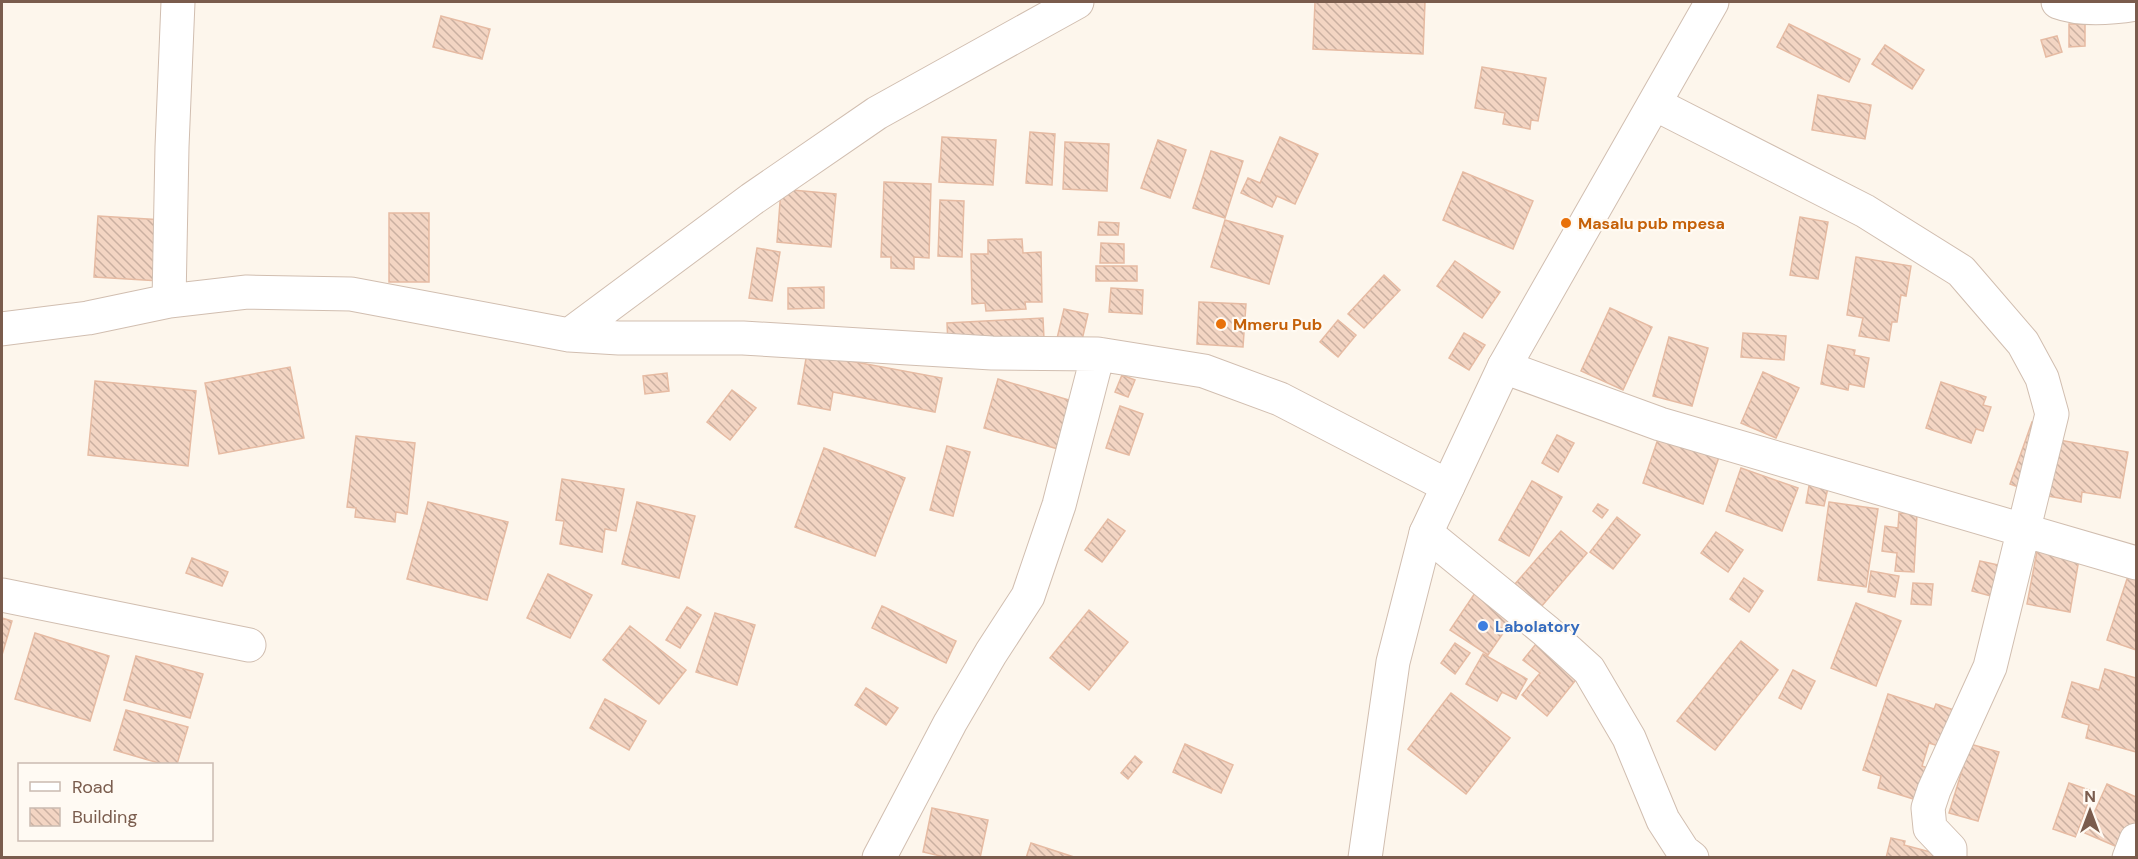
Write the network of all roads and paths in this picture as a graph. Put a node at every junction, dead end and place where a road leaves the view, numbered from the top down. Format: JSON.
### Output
{"nodes":[{"id":1,"x":178,"y":2,"type":"edge"},
{"id":2,"x":1077,"y":2,"type":"edge"},
{"id":3,"x":1712,"y":2,"type":"edge"},
{"id":4,"x":2058,"y":2,"type":"edge"},
{"id":5,"x":2136,"y":4,"type":"edge"},
{"id":6,"x":1654,"y":104,"type":"junction"},
{"id":7,"x":168,"y":301,"type":"junction"},
{"id":8,"x":2,"y":329,"type":"edge"},
{"id":9,"x":569,"y":335,"type":"junction"},
{"id":10,"x":1098,"y":354,"type":"junction"},
{"id":11,"x":1504,"y":367,"type":"junction"},
{"id":12,"x":1448,"y":486,"type":"junction"},
{"id":13,"x":2022,"y":529,"type":"junction"},
{"id":14,"x":1426,"y":533,"type":"junction"},
{"id":15,"x":2136,"y":563,"type":"edge"},
{"id":16,"x":2,"y":595,"type":"edge"},
{"id":17,"x":249,"y":645,"type":"dead end"},
{"id":18,"x":2136,"y":840,"type":"edge"},
{"id":19,"x":879,"y":858,"type":"edge"},
{"id":20,"x":1365,"y":858,"type":"edge"},
{"id":21,"x":1692,"y":858,"type":"edge"},
{"id":22,"x":1950,"y":858,"type":"edge"},
{"id":23,"x":2129,"y":858,"type":"edge"}],
"edges":[{"from":1,"to":7,"type":"street"},
{"from":2,"to":9,"type":"street"},
{"from":3,"to":6,"type":"street"},
{"from":4,"to":5,"type":"street"},
{"from":6,"to":11,"type":"street"},
{"from":6,"to":13,"type":"street"},
{"from":7,"to":8,"type":"street"},
{"from":7,"to":9,"type":"street"},
{"from":9,"to":10,"type":"street"},
{"from":10,"to":12,"type":"street"},
{"from":10,"to":19,"type":"street"},
{"from":11,"to":12,"type":"street"},
{"from":11,"to":13,"type":"street"},
{"from":12,"to":14,"type":"street"},
{"from":13,"to":15,"type":"street"},
{"from":13,"to":22,"type":"street"},
{"from":14,"to":20,"type":"street"},
{"from":14,"to":21,"type":"street"},
{"from":16,"to":17,"type":"street"},
{"from":18,"to":23,"type":"street"}]}
